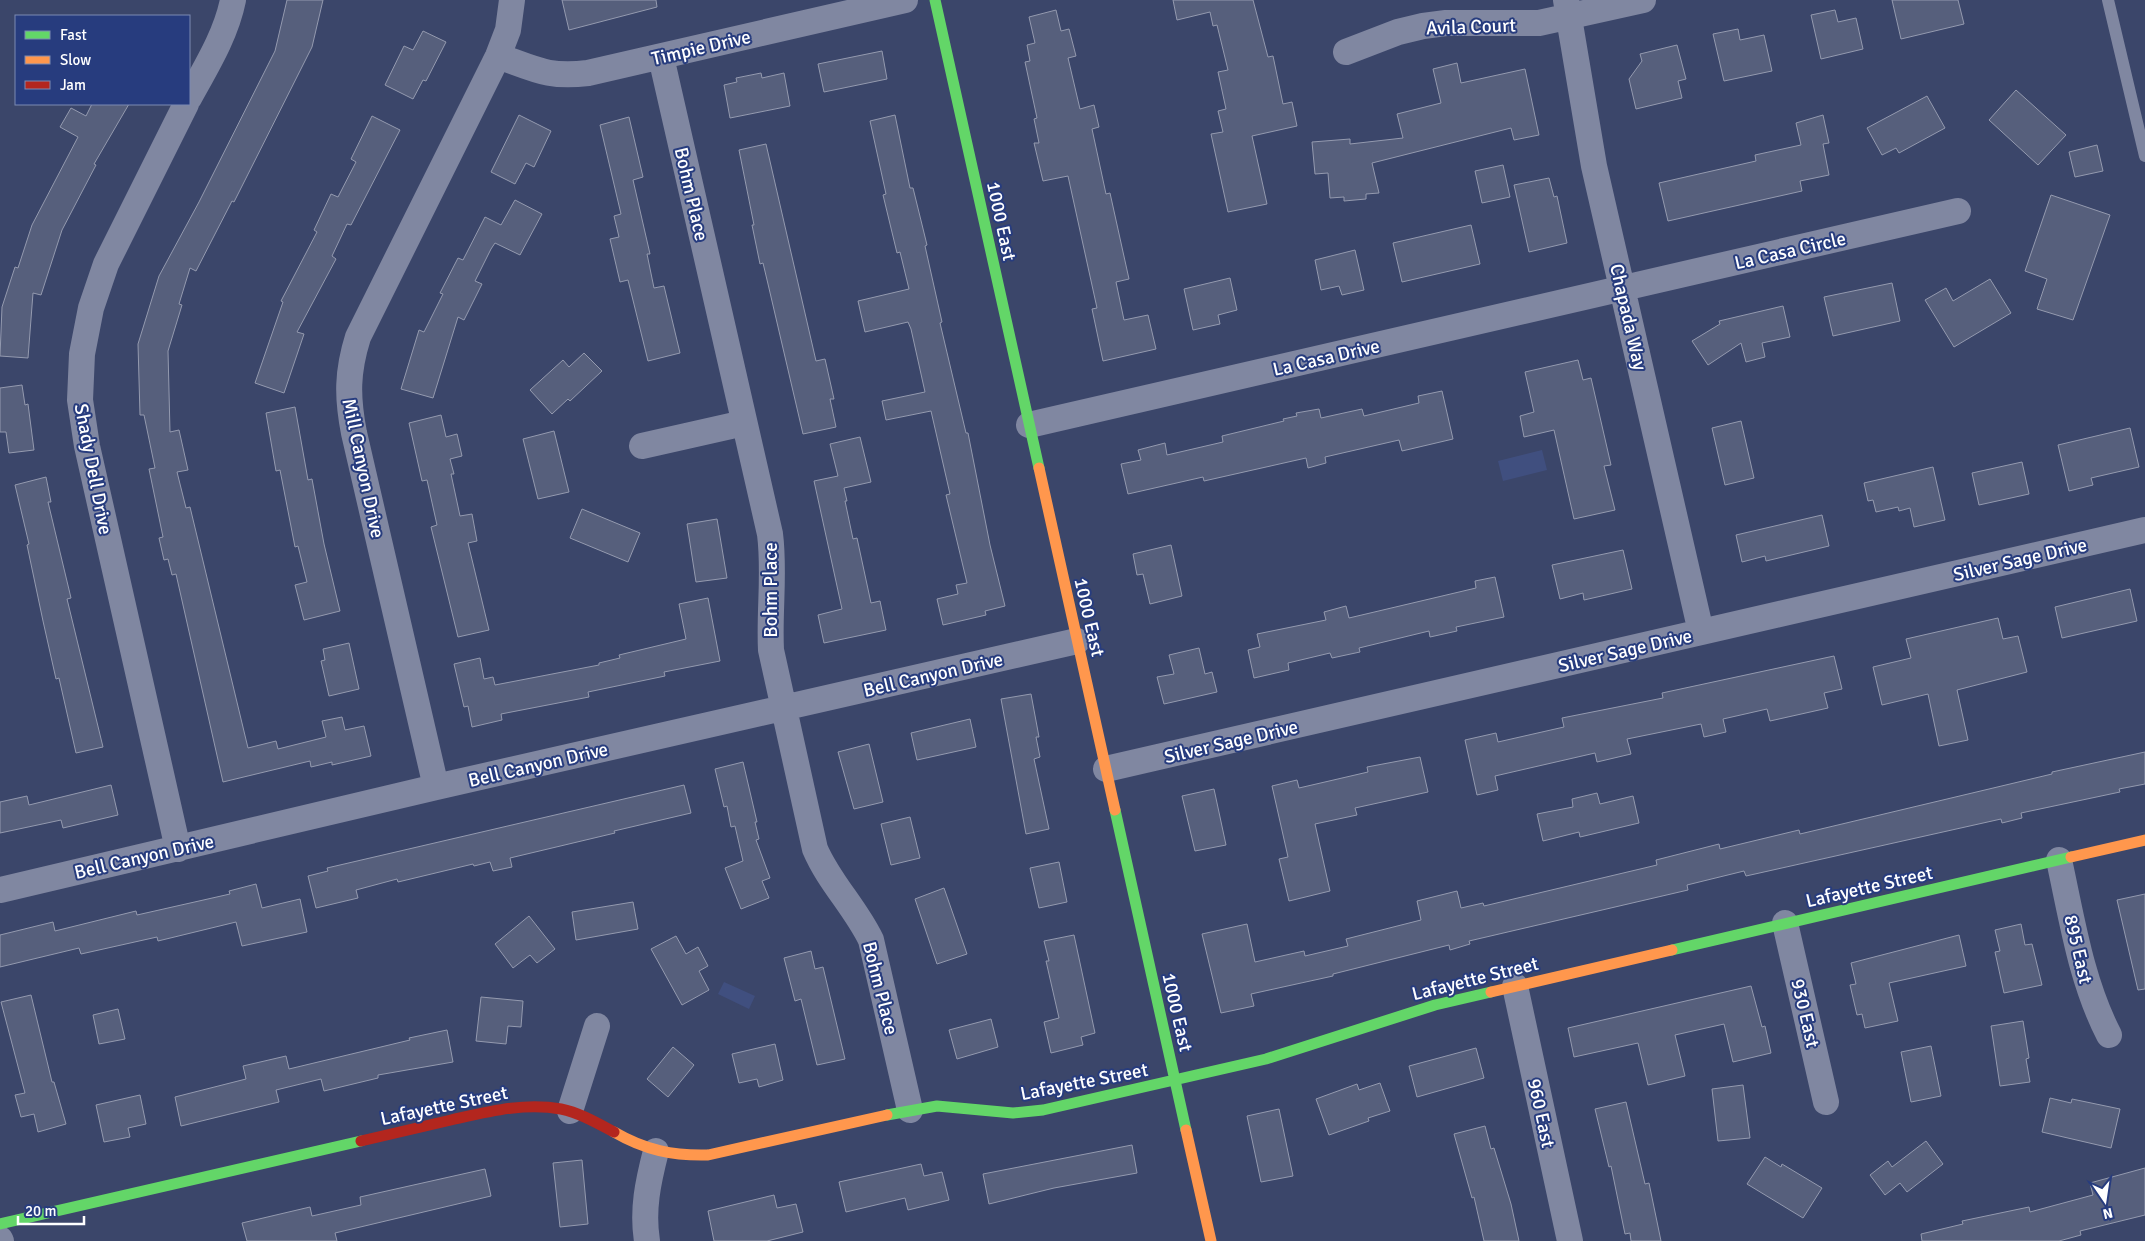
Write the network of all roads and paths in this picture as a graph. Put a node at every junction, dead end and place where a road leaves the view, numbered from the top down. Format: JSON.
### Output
{"nodes":[{"id":1,"x":233,"y":0,"type":"edge"},
{"id":2,"x":512,"y":0,"type":"edge"},
{"id":3,"x":904,"y":0,"type":"edge"},
{"id":4,"x":935,"y":0,"type":"edge"},
{"id":5,"x":1643,"y":0,"type":"edge"},
{"id":6,"x":2108,"y":0,"type":"edge"},
{"id":7,"x":1567,"y":8,"type":"edge"},
{"id":8,"x":1346,"y":52,"type":"dead end"},
{"id":9,"x":498,"y":56,"type":"junction"},
{"id":10,"x":661,"y":57,"type":"junction"},
{"id":11,"x":190,"y":96,"type":"edge"},
{"id":12,"x":186,"y":105,"type":"edge"},
{"id":13,"x":2145,"y":156,"type":"edge"},
{"id":14,"x":1958,"y":211,"type":"dead end"},
{"id":15,"x":1622,"y":289,"type":"junction"},
{"id":16,"x":744,"y":423,"type":"junction"},
{"id":17,"x":1029,"y":425,"type":"junction"},
{"id":18,"x":642,"y":446,"type":"dead end"},
{"id":19,"x":2145,"y":530,"type":"edge"},
{"id":20,"x":1701,"y":632,"type":"junction"},
{"id":21,"x":1077,"y":641,"type":"junction"},
{"id":22,"x":783,"y":709,"type":"junction"},
{"id":23,"x":1106,"y":769,"type":"junction"},
{"id":24,"x":436,"y":787,"type":"junction"},
{"id":25,"x":2145,"y":840,"type":"edge"},
{"id":26,"x":178,"y":849,"type":"junction"},
{"id":27,"x":2059,"y":860,"type":"junction"},
{"id":28,"x":0,"y":890,"type":"edge"},
{"id":29,"x":1785,"y":923,"type":"junction"},
{"id":30,"x":1514,"y":986,"type":"junction"},
{"id":31,"x":597,"y":1026,"type":"dead end"},
{"id":32,"x":2109,"y":1035,"type":"dead end"},
{"id":33,"x":1176,"y":1080,"type":"junction"},
{"id":34,"x":1826,"y":1102,"type":"dead end"},
{"id":35,"x":910,"y":1110,"type":"junction"},
{"id":36,"x":570,"y":1111,"type":"junction"},
{"id":37,"x":656,"y":1151,"type":"junction"},
{"id":38,"x":0,"y":1224,"type":"edge"},
{"id":39,"x":647,"y":1241,"type":"edge"},
{"id":40,"x":1211,"y":1241,"type":"edge"},
{"id":41,"x":1570,"y":1241,"type":"edge"}],
"edges":[{"from":1,"to":11,"type":"street"},
{"from":2,"to":9,"type":"street","name":"Mill Canyon Drive"},
{"from":3,"to":10,"type":"street","name":"Timpie Drive"},
{"from":4,"to":17,"type":"street","name":"1000 East"},
{"from":5,"to":7,"type":"street","name":"Avila Court"},
{"from":6,"to":13,"type":"lane"},
{"from":7,"to":8,"type":"street","name":"Avila Court"},
{"from":7,"to":15,"type":"street","name":"Chapada Way"},
{"from":9,"to":10,"type":"street","name":"Timpie Drive"},
{"from":9,"to":24,"type":"street","name":"Mill Canyon Drive"},
{"from":10,"to":16,"type":"street","name":"Bohm Place"},
{"from":12,"to":26,"type":"street","name":"Shady Dell Drive"},
{"from":14,"to":15,"type":"street","name":"La Casa Circle"},
{"from":15,"to":17,"type":"street","name":"La Casa Drive"},
{"from":15,"to":20,"type":"street","name":"Chapada Way"},
{"from":16,"to":18,"type":"street"},
{"from":16,"to":22,"type":"street","name":"Bohm Place"},
{"from":17,"to":21,"type":"street","name":"1000 East"},
{"from":19,"to":20,"type":"street","name":"Silver Sage Drive"},
{"from":20,"to":23,"type":"street","name":"Silver Sage Drive"},
{"from":21,"to":22,"type":"street","name":"Bell Canyon Drive"},
{"from":21,"to":23,"type":"street","name":"1000 East"},
{"from":22,"to":24,"type":"street","name":"Bell Canyon Drive"},
{"from":22,"to":35,"type":"street","name":"Bohm Place"},
{"from":23,"to":33,"type":"street","name":"1000 East"},
{"from":24,"to":26,"type":"street","name":"Bell Canyon Drive"},
{"from":25,"to":27,"type":"street","name":"Lafayette Street"},
{"from":26,"to":28,"type":"street","name":"Bell Canyon Drive"},
{"from":27,"to":29,"type":"street","name":"Lafayette Street"},
{"from":27,"to":32,"type":"street","name":"895 East"},
{"from":29,"to":30,"type":"street","name":"Lafayette Street"},
{"from":29,"to":34,"type":"street","name":"930 East"},
{"from":30,"to":33,"type":"street","name":"Lafayette Street"},
{"from":30,"to":41,"type":"street","name":"960 East"},
{"from":31,"to":36,"type":"street"},
{"from":33,"to":35,"type":"street","name":"Lafayette Street"},
{"from":33,"to":40,"type":"street","name":"1000 East"},
{"from":35,"to":37,"type":"street","name":"Lafayette Street"},
{"from":36,"to":37,"type":"street","name":"Lafayette Street"},
{"from":36,"to":38,"type":"street","name":"Lafayette Street"},
{"from":37,"to":39,"type":"street"}]}
